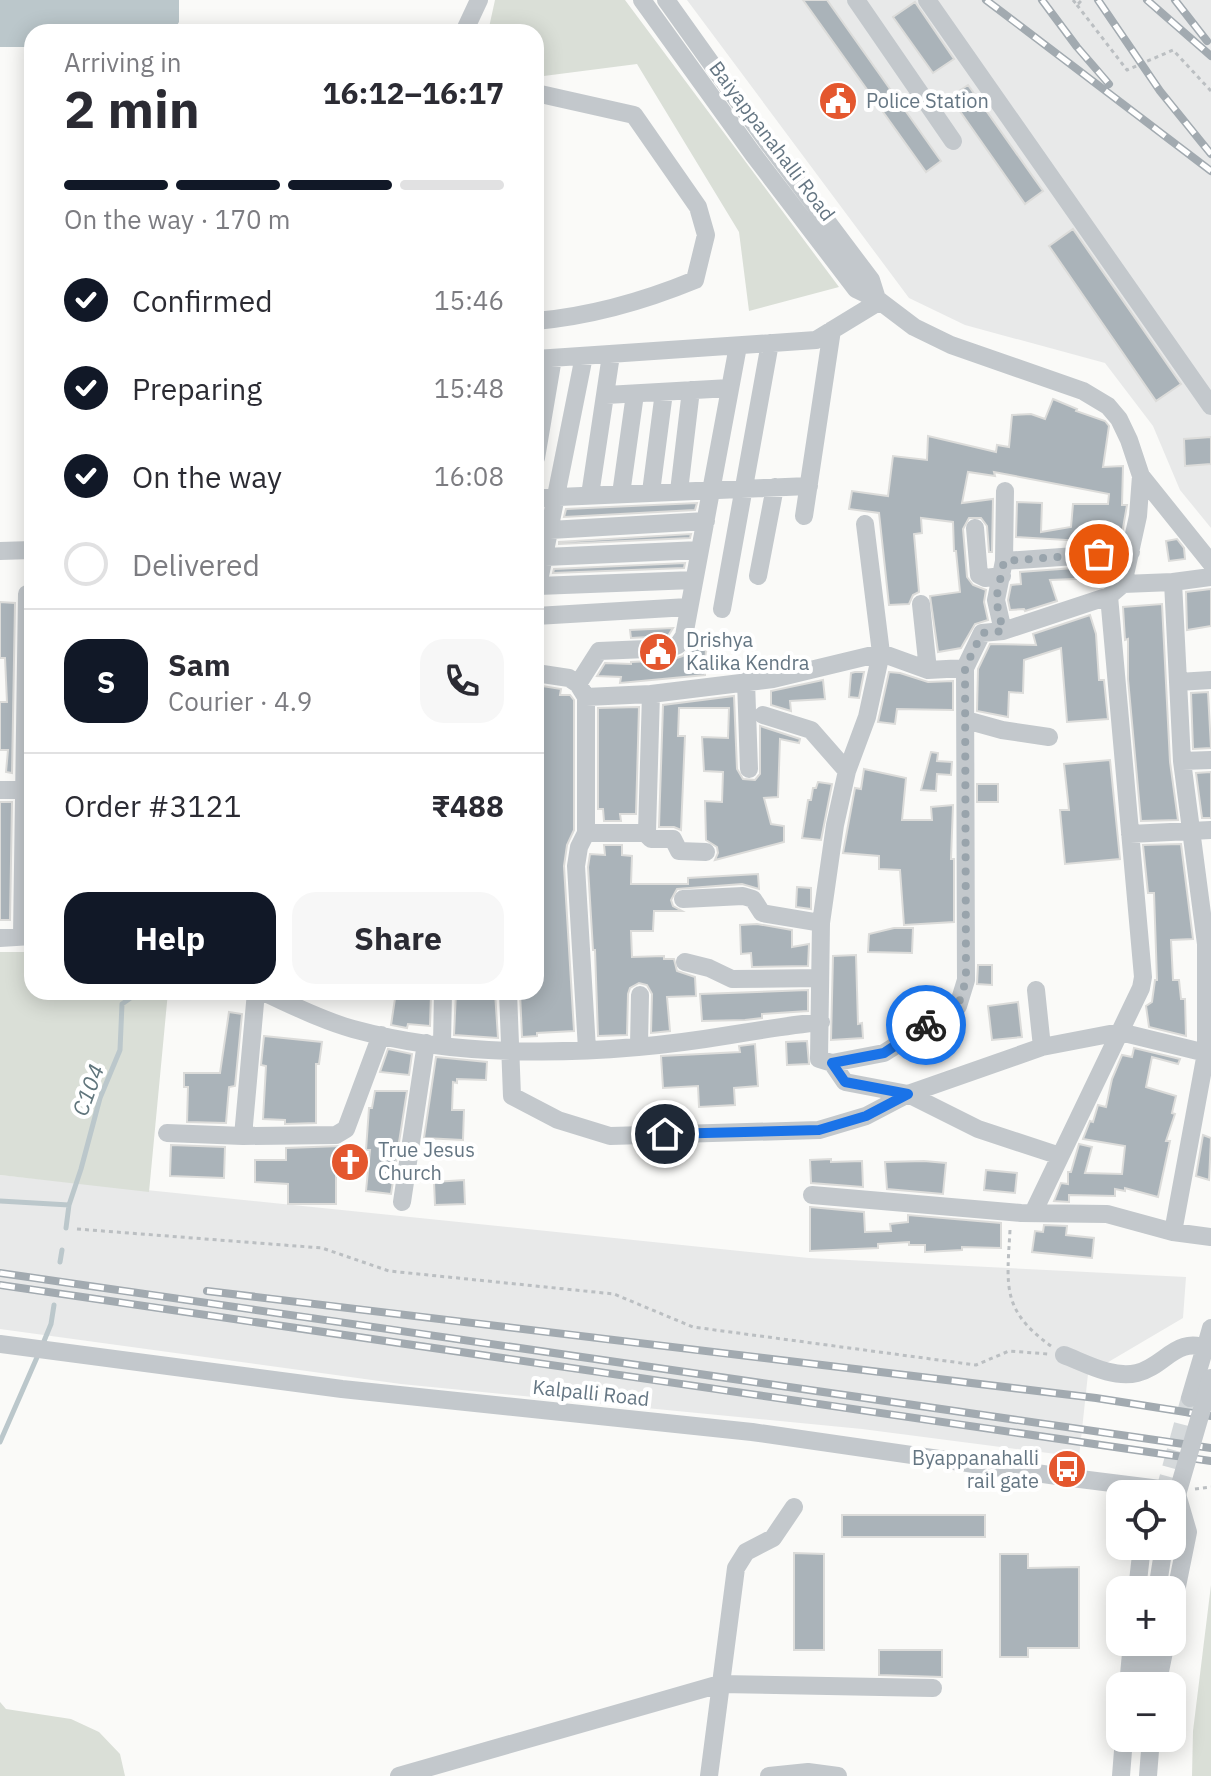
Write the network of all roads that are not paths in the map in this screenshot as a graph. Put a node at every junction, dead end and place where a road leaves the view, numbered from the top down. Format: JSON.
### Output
{"nodes":[{"id":1,"x":479,"y":0,"type":"edge"},
{"id":2,"x":642,"y":0,"type":"edge"},
{"id":3,"x":856,"y":0,"type":"edge"},
{"id":4,"x":927,"y":0,"type":"edge"},
{"id":5,"x":668,"y":3,"type":"edge"},
{"id":6,"x":654,"y":18,"type":"junction"},
{"id":7,"x":468,"y":24,"type":"edge"},
{"id":8,"x":544,"y":95,"type":"edge"},
{"id":9,"x":953,"y":141,"type":"dead end"},
{"id":10,"x":878,"y":300,"type":"junction"},
{"id":11,"x":544,"y":320,"type":"edge"},
{"id":12,"x":832,"y":330,"type":"junction"},
{"id":13,"x":770,"y":343,"type":"junction"},
{"id":14,"x":738,"y":346,"type":"junction"},
{"id":15,"x":611,"y":355,"type":"junction"},
{"id":16,"x":584,"y":356,"type":"junction"},
{"id":17,"x":544,"y":359,"type":"edge"},
{"id":18,"x":730,"y":388,"type":"junction"},
{"id":19,"x":691,"y":390,"type":"junction"},
{"id":20,"x":664,"y":392,"type":"junction"},
{"id":21,"x":635,"y":394,"type":"junction"},
{"id":22,"x":606,"y":395,"type":"junction"},
{"id":23,"x":1211,"y":406,"type":"edge"},
{"id":24,"x":1141,"y":476,"type":"junction"},
{"id":25,"x":809,"y":486,"type":"junction"},
{"id":26,"x":775,"y":487,"type":"junction"},
{"id":27,"x":744,"y":488,"type":"junction"},
{"id":28,"x":711,"y":489,"type":"junction"},
{"id":29,"x":679,"y":491,"type":"junction"},
{"id":30,"x":1005,"y":491,"type":"dead end"},
{"id":31,"x":651,"y":492,"type":"junction"},
{"id":32,"x":621,"y":494,"type":"junction"},
{"id":33,"x":590,"y":495,"type":"junction"},
{"id":34,"x":557,"y":496,"type":"junction"},
{"id":35,"x":544,"y":497,"type":"edge"},
{"id":36,"x":804,"y":516,"type":"dead end"},
{"id":37,"x":706,"y":521,"type":"junction"},
{"id":38,"x":865,"y":524,"type":"dead end"},
{"id":39,"x":975,"y":528,"type":"dead end"},
{"id":40,"x":550,"y":530,"type":"junction"},
{"id":41,"x":24,"y":550,"type":"edge"},
{"id":42,"x":700,"y":550,"type":"junction"},
{"id":43,"x":0,"y":551,"type":"edge"},
{"id":44,"x":1131,"y":552,"type":"junction"},
{"id":45,"x":545,"y":557,"type":"junction"},
{"id":46,"x":544,"y":560,"type":"edge"},
{"id":47,"x":1211,"y":563,"type":"edge"},
{"id":48,"x":1003,"y":568,"type":"junction"},
{"id":49,"x":758,"y":576,"type":"dead end"},
{"id":50,"x":1211,"y":577,"type":"edge"},
{"id":51,"x":694,"y":580,"type":"junction"},
{"id":52,"x":1173,"y":582,"type":"junction"},
{"id":53,"x":544,"y":588,"type":"edge"},
{"id":54,"x":1116,"y":590,"type":"junction"},
{"id":55,"x":921,"y":604,"type":"dead end"},
{"id":56,"x":688,"y":607,"type":"junction"},
{"id":57,"x":722,"y":609,"type":"dead end"},
{"id":58,"x":544,"y":616,"type":"edge"},
{"id":59,"x":1003,"y":631,"type":"junction"},
{"id":60,"x":881,"y":653,"type":"junction"},
{"id":61,"x":965,"y":668,"type":"junction"},
{"id":62,"x":928,"y":670,"type":"junction"},
{"id":63,"x":544,"y":674,"type":"edge"},
{"id":64,"x":1211,"y":680,"type":"edge"},
{"id":65,"x":746,"y":681,"type":"junction"},
{"id":66,"x":1178,"y":682,"type":"junction"},
{"id":67,"x":582,"y":690,"type":"junction"},
{"id":68,"x":651,"y":694,"type":"junction"},
{"id":69,"x":763,"y":715,"type":"dead end"},
{"id":70,"x":966,"y":720,"type":"junction"},
{"id":71,"x":1049,"y":737,"type":"dead end"},
{"id":72,"x":1211,"y":760,"type":"edge"},
{"id":73,"x":1182,"y":761,"type":"junction"},
{"id":74,"x":749,"y":769,"type":"dead end"},
{"id":75,"x":847,"y":771,"type":"junction"},
{"id":76,"x":24,"y":789,"type":"edge"},
{"id":77,"x":0,"y":790,"type":"edge"},
{"id":78,"x":1211,"y":830,"type":"edge"},
{"id":79,"x":1191,"y":831,"type":"junction"},
{"id":80,"x":586,"y":833,"type":"junction"},
{"id":81,"x":645,"y":833,"type":"junction"},
{"id":82,"x":1130,"y":834,"type":"junction"},
{"id":83,"x":706,"y":852,"type":"dead end"},
{"id":84,"x":683,"y":899,"type":"dead end"},
{"id":85,"x":821,"y":923,"type":"junction"},
{"id":86,"x":24,"y":936,"type":"edge"},
{"id":87,"x":0,"y":938,"type":"edge"},
{"id":88,"x":685,"y":962,"type":"dead end"},
{"id":89,"x":820,"y":978,"type":"junction"},
{"id":90,"x":1036,"y":990,"type":"dead end"},
{"id":91,"x":640,"y":995,"type":"dead end"},
{"id":92,"x":266,"y":1000,"type":"edge"},
{"id":93,"x":283,"y":1000,"type":"edge"},
{"id":94,"x":442,"y":1000,"type":"edge"},
{"id":95,"x":508,"y":1000,"type":"edge"},
{"id":96,"x":821,"y":1022,"type":"junction"},
{"id":97,"x":1120,"y":1032,"type":"junction"},
{"id":98,"x":381,"y":1035,"type":"junction"},
{"id":99,"x":434,"y":1044,"type":"junction"},
{"id":100,"x":639,"y":1045,"type":"junction"},
{"id":101,"x":1042,"y":1047,"type":"junction"},
{"id":102,"x":587,"y":1049,"type":"junction"},
{"id":103,"x":508,"y":1050,"type":"junction"},
{"id":104,"x":1208,"y":1054,"type":"edge"},
{"id":105,"x":832,"y":1063,"type":"junction"},
{"id":106,"x":908,"y":1094,"type":"junction"},
{"id":107,"x":167,"y":1133,"type":"dead end"},
{"id":108,"x":243,"y":1136,"type":"junction"},
{"id":109,"x":1060,"y":1156,"type":"junction"},
{"id":110,"x":812,"y":1195,"type":"dead end"},
{"id":111,"x":402,"y":1202,"type":"dead end"},
{"id":112,"x":1033,"y":1213,"type":"junction"},
{"id":113,"x":1173,"y":1232,"type":"junction"},
{"id":114,"x":1211,"y":1237,"type":"edge"},
{"id":115,"x":0,"y":1344,"type":"edge"},
{"id":116,"x":1206,"y":1344,"type":"edge"},
{"id":117,"x":1064,"y":1355,"type":"road end"},
{"id":118,"x":1211,"y":1378,"type":"edge"},
{"id":119,"x":1190,"y":1398,"type":"tunnel mouth"},
{"id":120,"x":1181,"y":1480,"type":"edge"},
{"id":121,"x":1106,"y":1486,"type":"edge"},
{"id":122,"x":794,"y":1507,"type":"dead end"},
{"id":123,"x":720,"y":1684,"type":"junction"},
{"id":124,"x":933,"y":1688,"type":"dead end"},
{"id":125,"x":1123,"y":1752,"type":"edge"},
{"id":126,"x":1135,"y":1752,"type":"edge"},
{"id":127,"x":1150,"y":1752,"type":"edge"},
{"id":128,"x":399,"y":1776,"type":"edge"},
{"id":129,"x":709,"y":1776,"type":"edge"},
{"id":130,"x":769,"y":1776,"type":"edge"},
{"id":131,"x":838,"y":1776,"type":"edge"},
{"id":132,"x":1121,"y":1776,"type":"edge"},
{"id":133,"x":1133,"y":1776,"type":"edge"},
{"id":134,"x":1148,"y":1776,"type":"edge"}],
"edges":[{"from":1,"to":7,"type":"street"},
{"from":2,"to":6,"type":"street","name":"Baiyappanahalli Road"},
{"from":3,"to":9,"type":"street"},
{"from":4,"to":23,"type":"street"},
{"from":5,"to":6,"type":"street"},
{"from":5,"to":10,"type":"street","name":"Baiyappanahalli Road"},
{"from":6,"to":10,"type":"street","name":"Baiyappanahalli Road"},
{"from":8,"to":11,"type":"street"},
{"from":10,"to":12,"type":"street"},
{"from":10,"to":24,"type":"street","name":"Baiyappanahalli Road"},
{"from":12,"to":13,"type":"street"},
{"from":12,"to":25,"type":"street"},
{"from":13,"to":14,"type":"street"},
{"from":13,"to":27,"type":"street"},
{"from":14,"to":15,"type":"street"},
{"from":14,"to":18,"type":"street"},
{"from":15,"to":16,"type":"street"},
{"from":15,"to":22,"type":"street"},
{"from":16,"to":17,"type":"street"},
{"from":16,"to":34,"type":"street"},
{"from":18,"to":19,"type":"street"},
{"from":18,"to":28,"type":"street"},
{"from":19,"to":20,"type":"street"},
{"from":19,"to":29,"type":"street"},
{"from":20,"to":21,"type":"street"},
{"from":20,"to":31,"type":"street"},
{"from":21,"to":22,"type":"street"},
{"from":21,"to":32,"type":"street"},
{"from":22,"to":33,"type":"street"},
{"from":24,"to":44,"type":"street"},
{"from":24,"to":47,"type":"street","name":"Baiyappanahalli Road"},
{"from":25,"to":26,"type":"street"},
{"from":25,"to":36,"type":"street"},
{"from":26,"to":27,"type":"street"},
{"from":26,"to":49,"type":"street"},
{"from":27,"to":28,"type":"street"},
{"from":27,"to":57,"type":"street"},
{"from":28,"to":29,"type":"street"},
{"from":28,"to":37,"type":"street"},
{"from":29,"to":31,"type":"street"},
{"from":30,"to":48,"type":"street"},
{"from":31,"to":32,"type":"street"},
{"from":32,"to":33,"type":"street"},
{"from":33,"to":34,"type":"street"},
{"from":34,"to":35,"type":"street"},
{"from":34,"to":40,"type":"street"},
{"from":37,"to":40,"type":"street"},
{"from":37,"to":42,"type":"street"},
{"from":38,"to":60,"type":"street"},
{"from":39,"to":48,"type":"street"},
{"from":40,"to":45,"type":"street"},
{"from":41,"to":43,"type":"street"},
{"from":42,"to":45,"type":"street"},
{"from":42,"to":51,"type":"street"},
{"from":44,"to":48,"type":"street"},
{"from":44,"to":54,"type":"street"},
{"from":45,"to":46,"type":"street"},
{"from":48,"to":59,"type":"street"},
{"from":50,"to":52,"type":"street"},
{"from":51,"to":53,"type":"street"},
{"from":51,"to":56,"type":"street"},
{"from":52,"to":54,"type":"street"},
{"from":52,"to":66,"type":"street"},
{"from":54,"to":59,"type":"street"},
{"from":54,"to":82,"type":"street"},
{"from":55,"to":62,"type":"street"},
{"from":56,"to":58,"type":"street"},
{"from":56,"to":67,"type":"street"},
{"from":59,"to":61,"type":"street"},
{"from":60,"to":62,"type":"street"},
{"from":60,"to":65,"type":"street"},
{"from":60,"to":75,"type":"street"},
{"from":61,"to":62,"type":"street"},
{"from":61,"to":70,"type":"street"},
{"from":63,"to":67,"type":"street"},
{"from":64,"to":66,"type":"street"},
{"from":65,"to":68,"type":"street"},
{"from":65,"to":74,"type":"street"},
{"from":66,"to":73,"type":"street"},
{"from":67,"to":68,"type":"street"},
{"from":67,"to":80,"type":"street"},
{"from":68,"to":81,"type":"street"},
{"from":69,"to":75,"type":"street"},
{"from":70,"to":71,"type":"street"},
{"from":70,"to":105,"type":"street"},
{"from":72,"to":73,"type":"street"},
{"from":73,"to":79,"type":"street"},
{"from":75,"to":85,"type":"street"},
{"from":76,"to":77,"type":"street"},
{"from":78,"to":79,"type":"street"},
{"from":79,"to":82,"type":"street"},
{"from":79,"to":104,"type":"street"},
{"from":80,"to":81,"type":"street"},
{"from":80,"to":102,"type":"street"},
{"from":81,"to":83,"type":"street"},
{"from":82,"to":97,"type":"street"},
{"from":84,"to":85,"type":"street"},
{"from":85,"to":89,"type":"street"},
{"from":86,"to":87,"type":"street"},
{"from":88,"to":89,"type":"street"},
{"from":89,"to":96,"type":"street"},
{"from":90,"to":101,"type":"street"},
{"from":91,"to":100,"type":"street"},
{"from":92,"to":108,"type":"street"},
{"from":93,"to":98,"type":"street"},
{"from":94,"to":99,"type":"street"},
{"from":95,"to":103,"type":"street"},
{"from":96,"to":100,"type":"street"},
{"from":96,"to":105,"type":"street"},
{"from":97,"to":101,"type":"street"},
{"from":97,"to":104,"type":"street"},
{"from":97,"to":109,"type":"street"},
{"from":98,"to":99,"type":"street"},
{"from":98,"to":108,"type":"street"},
{"from":99,"to":103,"type":"street"},
{"from":99,"to":111,"type":"street"},
{"from":100,"to":102,"type":"street"},
{"from":101,"to":106,"type":"street"},
{"from":102,"to":103,"type":"street"},
{"from":103,"to":106,"type":"street"},
{"from":104,"to":113,"type":"street"},
{"from":105,"to":106,"type":"street"},
{"from":106,"to":109,"type":"street"},
{"from":107,"to":108,"type":"street"},
{"from":109,"to":112,"type":"street"},
{"from":110,"to":112,"type":"street"},
{"from":112,"to":113,"type":"street"},
{"from":113,"to":114,"type":"street"},
{"from":115,"to":121,"type":"street","name":"Kalpalli Road"},
{"from":116,"to":117,"type":"street"},
{"from":116,"to":119,"type":"street"},
{"from":118,"to":120,"type":"street","bridge":true},
{"from":122,"to":123,"type":"street"},
{"from":123,"to":124,"type":"street"},
{"from":123,"to":128,"type":"street"},
{"from":123,"to":129,"type":"street"},
{"from":125,"to":132,"type":"street"},
{"from":126,"to":133,"type":"street"},
{"from":127,"to":134,"type":"street"},
{"from":130,"to":131,"type":"street"}]}
